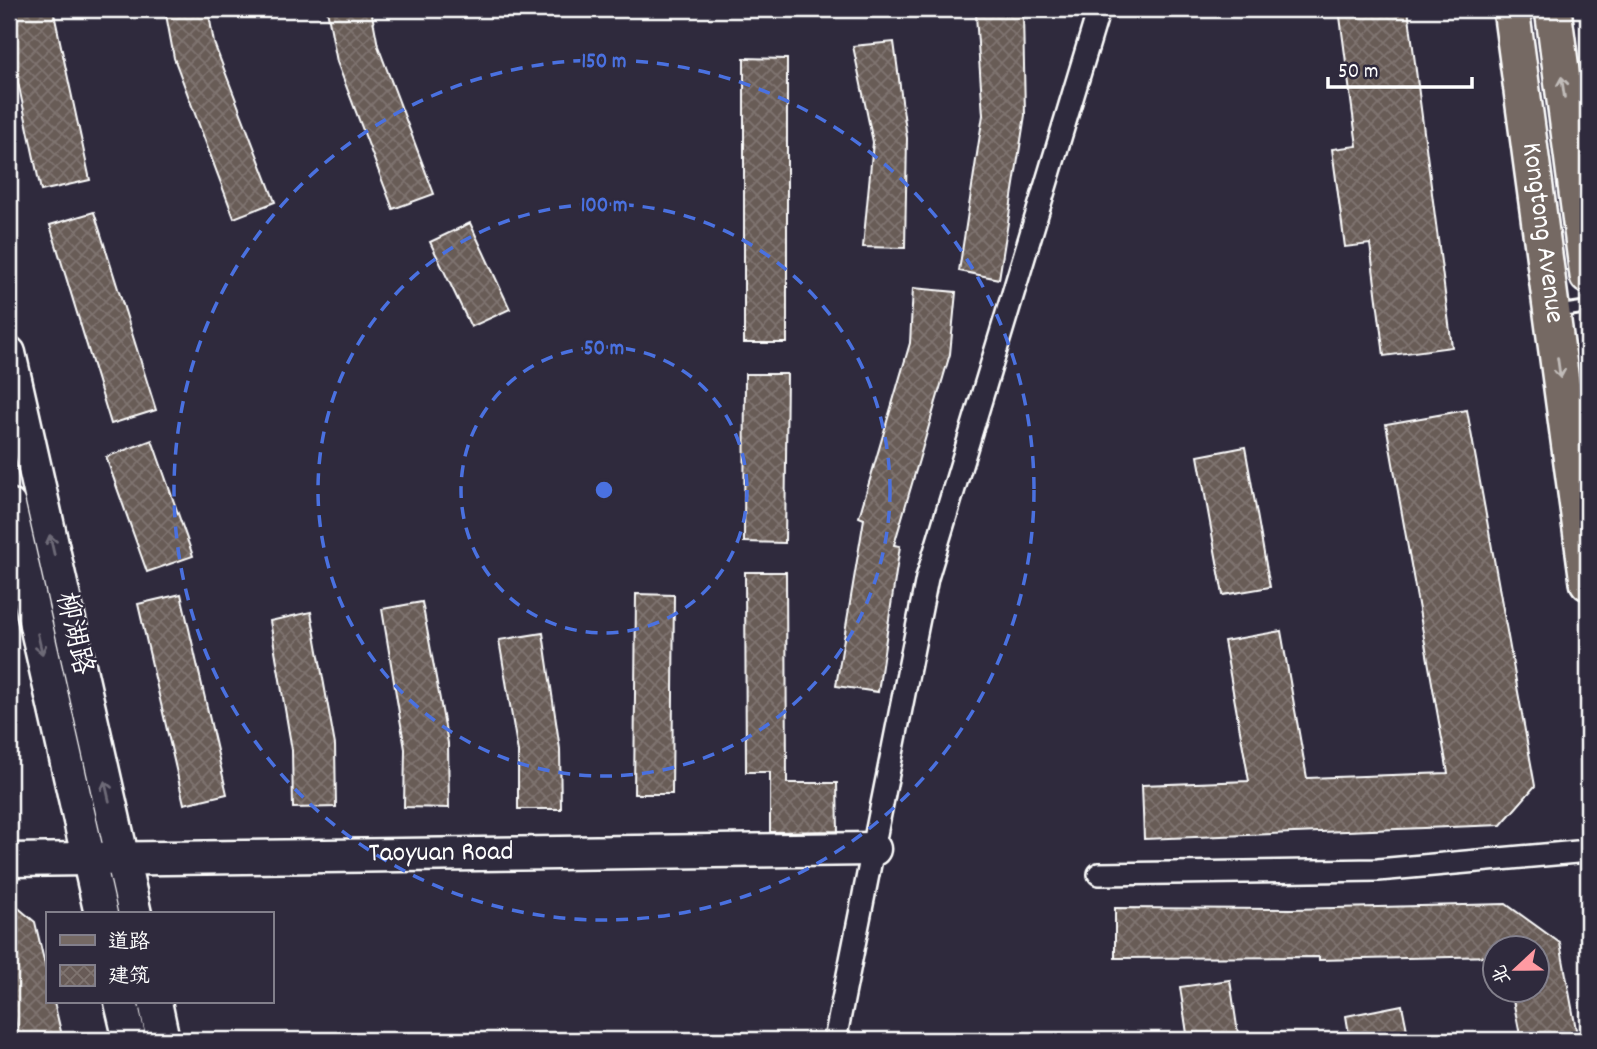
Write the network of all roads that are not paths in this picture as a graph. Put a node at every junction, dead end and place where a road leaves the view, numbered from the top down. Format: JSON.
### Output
{"nodes":[{"id":1,"x":1098,"y":9,"type":"edge"},
{"id":2,"x":1511,"y":9,"type":"edge"},
{"id":3,"x":1553,"y":9,"type":"edge"},
{"id":4,"x":1588,"y":276,"type":"edge"},
{"id":5,"x":1588,"y":307,"type":"edge"},
{"id":6,"x":1552,"y":312,"type":"junction"},
{"id":7,"x":9,"y":353,"type":"edge"},
{"id":8,"x":9,"y":505,"type":"edge"},
{"id":9,"x":1588,"y":582,"type":"edge"},
{"id":10,"x":874,"y":849,"type":"junction"},
{"id":11,"x":1588,"y":851,"type":"edge"},
{"id":12,"x":122,"y":858,"type":"junction"},
{"id":13,"x":88,"y":859,"type":"junction"},
{"id":14,"x":9,"y":860,"type":"edge"},
{"id":15,"x":1099,"y":874,"type":"dead end"},
{"id":16,"x":101,"y":912,"type":"edge"},
{"id":17,"x":135,"y":912,"type":"edge"},
{"id":18,"x":121,"y":1004,"type":"edge"},
{"id":19,"x":155,"y":1004,"type":"edge"},
{"id":20,"x":130,"y":1040,"type":"edge"},
{"id":21,"x":163,"y":1040,"type":"edge"},
{"id":22,"x":835,"y":1040,"type":"edge"}],
"edges":[{"from":1,"to":10,"type":"street"},
{"from":2,"to":6,"type":"main road","name":"Kongtong Avenue"},
{"from":4,"to":3,"type":"main road","name":"Kongtong Avenue","one_way":true},
{"from":5,"to":6,"type":"lane"},
{"from":6,"to":9,"type":"main road","name":"Kongtong Avenue","one_way":true},
{"from":12,"to":7,"type":"main road","name":"柳湖路","one_way":true},
{"from":8,"to":13,"type":"main road","name":"柳湖路","one_way":true},
{"from":10,"to":12,"type":"main road","name":"Taoyuan Road"},
{"from":10,"to":22,"type":"street"},
{"from":11,"to":15,"type":"street"},
{"from":12,"to":13,"type":"main road","name":"Taoyuan Road"},
{"from":12,"to":17,"type":"main road","name":"柳湖路"},
{"from":13,"to":14,"type":"main road","name":"Taoyuan Road"},
{"from":13,"to":16,"type":"main road","name":"柳湖路"},
{"from":18,"to":20,"type":"main road"},
{"from":19,"to":21,"type":"main road"}]}
